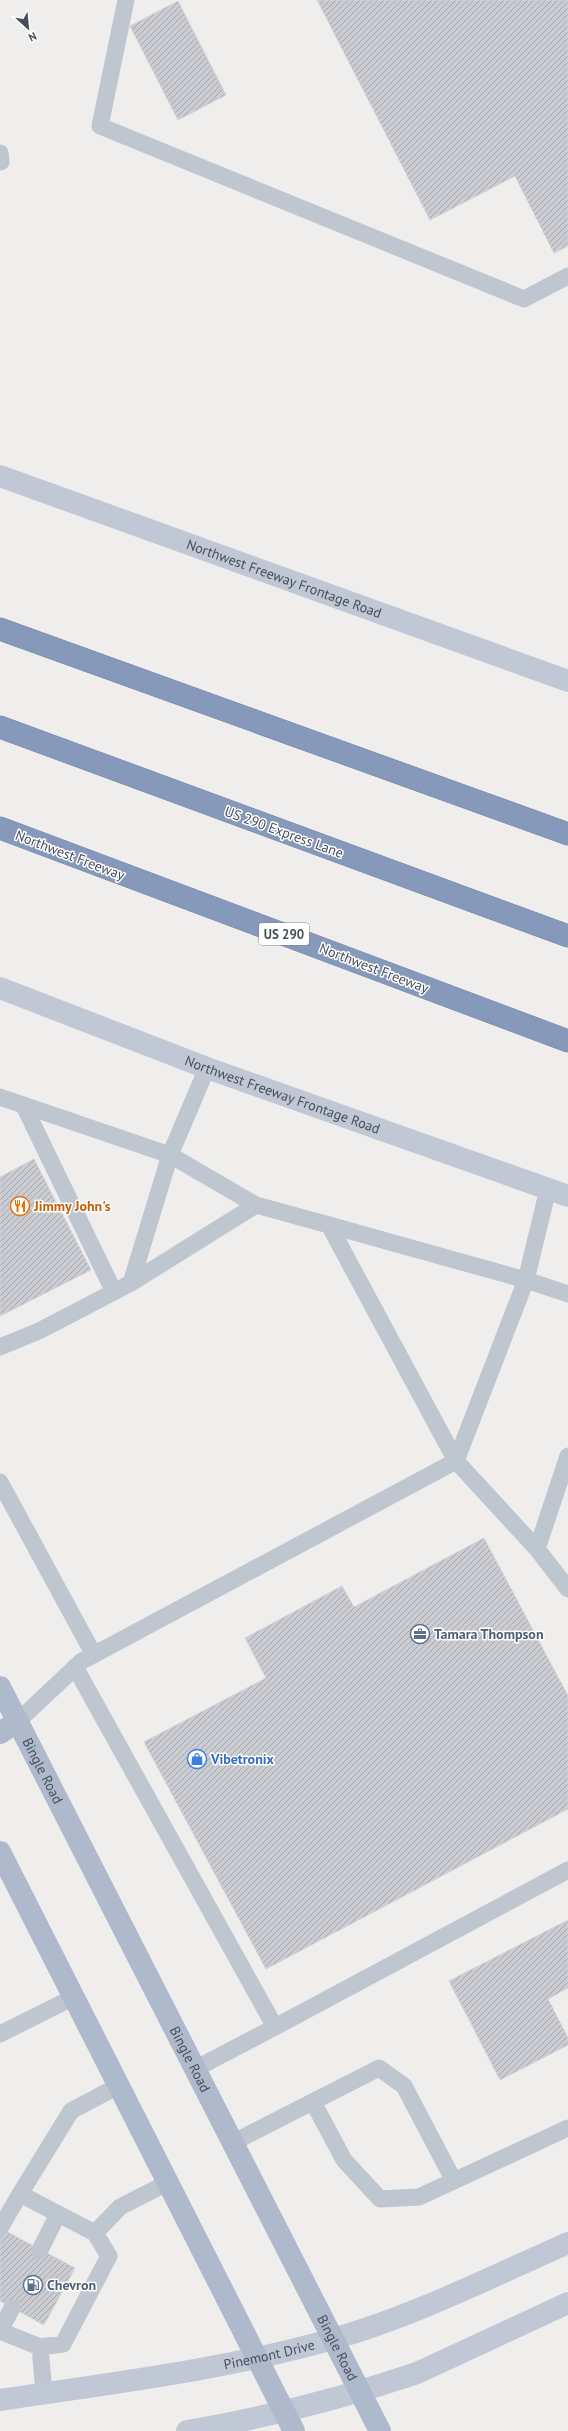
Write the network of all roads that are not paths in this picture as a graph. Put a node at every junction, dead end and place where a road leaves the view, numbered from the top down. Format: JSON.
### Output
{"nodes":[{"id":1,"x":126,"y":0,"type":"edge"},
{"id":2,"x":568,"y":276,"type":"edge"},
{"id":3,"x":0,"y":476,"type":"edge"},
{"id":4,"x":0,"y":629,"type":"edge"},
{"id":5,"x":568,"y":681,"type":"edge"},
{"id":6,"x":0,"y":727,"type":"edge"},
{"id":7,"x":0,"y":828,"type":"edge"},
{"id":8,"x":568,"y":834,"type":"edge"},
{"id":9,"x":568,"y":936,"type":"edge"},
{"id":10,"x":0,"y":988,"type":"edge"},
{"id":11,"x":568,"y":1041,"type":"edge"},
{"id":12,"x":207,"y":1068,"type":"junction"},
{"id":13,"x":0,"y":1097,"type":"edge"},
{"id":14,"x":24,"y":1106,"type":"junction"},
{"id":15,"x":170,"y":1155,"type":"junction"},
{"id":16,"x":548,"y":1189,"type":"junction"},
{"id":17,"x":568,"y":1196,"type":"edge"},
{"id":18,"x":256,"y":1204,"type":"junction"},
{"id":19,"x":329,"y":1225,"type":"junction"},
{"id":20,"x":526,"y":1280,"type":"junction"},
{"id":21,"x":131,"y":1283,"type":"junction"},
{"id":22,"x":114,"y":1292,"type":"junction"},
{"id":23,"x":568,"y":1294,"type":"edge"},
{"id":24,"x":0,"y":1347,"type":"edge"},
{"id":25,"x":568,"y":1456,"type":"edge"},
{"id":26,"x":456,"y":1461,"type":"junction"},
{"id":27,"x":0,"y":1482,"type":"edge"},
{"id":28,"x":537,"y":1549,"type":"junction"},
{"id":29,"x":568,"y":1589,"type":"edge"},
{"id":30,"x":94,"y":1655,"type":"junction"},
{"id":31,"x":75,"y":1667,"type":"junction"},
{"id":32,"x":0,"y":1687,"type":"edge"},
{"id":33,"x":18,"y":1721,"type":"junction"},
{"id":34,"x":0,"y":1733,"type":"edge"},
{"id":35,"x":0,"y":1852,"type":"edge"},
{"id":36,"x":568,"y":1870,"type":"edge"},
{"id":37,"x":74,"y":1997,"type":"junction"},
{"id":38,"x":275,"y":2027,"type":"junction"},
{"id":39,"x":0,"y":2034,"type":"edge"},
{"id":40,"x":195,"y":2069,"type":"junction"},
{"id":41,"x":118,"y":2086,"type":"junction"},
{"id":42,"x":314,"y":2102,"type":"junction"},
{"id":43,"x":568,"y":2128,"type":"edge"},
{"id":44,"x":232,"y":2143,"type":"junction"},
{"id":45,"x":454,"y":2181,"type":"junction"},
{"id":46,"x":167,"y":2183,"type":"junction"},
{"id":47,"x":20,"y":2194,"type":"junction"},
{"id":48,"x":58,"y":2214,"type":"junction"},
{"id":49,"x":0,"y":2228,"type":"edge"},
{"id":50,"x":95,"y":2233,"type":"junction"},
{"id":51,"x":568,"y":2243,"type":"edge"},
{"id":52,"x":40,"y":2250,"type":"dead end"},
{"id":53,"x":568,"y":2303,"type":"edge"},
{"id":54,"x":12,"y":2308,"type":"dead end"},
{"id":55,"x":333,"y":2339,"type":"junction"},
{"id":56,"x":40,"y":2347,"type":"junction"},
{"id":57,"x":257,"y":2358,"type":"junction"},
{"id":58,"x":360,"y":2390,"type":"junction"},
{"id":59,"x":44,"y":2393,"type":"junction"},
{"id":60,"x":0,"y":2400,"type":"edge"},
{"id":61,"x":283,"y":2410,"type":"junction"},
{"id":62,"x":187,"y":2431,"type":"edge"},
{"id":63,"x":294,"y":2431,"type":"edge"},
{"id":64,"x":380,"y":2431,"type":"edge"}],
"edges":[{"from":1,"to":2,"type":"lane"},
{"from":3,"to":5,"type":"main road","name":"Northwest Freeway Frontage Road"},
{"from":4,"to":8,"type":"highway"},
{"from":6,"to":9,"type":"highway","name":"US 290 Express Lane"},
{"from":7,"to":11,"type":"highway","name":"Northwest Freeway","number":"US 290"},
{"from":10,"to":12,"type":"main road","name":"Northwest Freeway Frontage Road"},
{"from":12,"to":15,"type":"lane"},
{"from":12,"to":16,"type":"main road","name":"Northwest Freeway Frontage Road"},
{"from":13,"to":14,"type":"lane"},
{"from":14,"to":15,"type":"lane"},
{"from":14,"to":22,"type":"lane"},
{"from":15,"to":18,"type":"lane"},
{"from":15,"to":21,"type":"lane"},
{"from":16,"to":17,"type":"main road","name":"Northwest Freeway Frontage Road"},
{"from":16,"to":20,"type":"lane"},
{"from":18,"to":19,"type":"lane"},
{"from":18,"to":21,"type":"lane"},
{"from":19,"to":20,"type":"lane"},
{"from":19,"to":26,"type":"lane"},
{"from":20,"to":23,"type":"lane"},
{"from":20,"to":26,"type":"lane"},
{"from":21,"to":22,"type":"lane"},
{"from":22,"to":24,"type":"lane"},
{"from":25,"to":28,"type":"lane"},
{"from":26,"to":28,"type":"lane"},
{"from":26,"to":30,"type":"lane"},
{"from":27,"to":30,"type":"lane"},
{"from":28,"to":29,"type":"lane"},
{"from":30,"to":31,"type":"lane"},
{"from":31,"to":33,"type":"lane"},
{"from":31,"to":38,"type":"lane"},
{"from":32,"to":33,"type":"main road","name":"Bingle Road"},
{"from":33,"to":34,"type":"main road"},
{"from":33,"to":40,"type":"main road","name":"Bingle Road"},
{"from":35,"to":37,"type":"main road"},
{"from":36,"to":38,"type":"lane"},
{"from":37,"to":39,"type":"lane"},
{"from":37,"to":41,"type":"main road"},
{"from":38,"to":40,"type":"lane"},
{"from":40,"to":44,"type":"main road","name":"Bingle Road"},
{"from":41,"to":46,"type":"main road"},
{"from":41,"to":47,"type":"lane"},
{"from":42,"to":44,"type":"lane"},
{"from":42,"to":45,"type":"lane"},
{"from":42,"to":45,"type":"lane"},
{"from":43,"to":45,"type":"lane"},
{"from":44,"to":55,"type":"main road","name":"Bingle Road"},
{"from":46,"to":50,"type":"lane"},
{"from":46,"to":57,"type":"main road"},
{"from":47,"to":48,"type":"lane"},
{"from":47,"to":49,"type":"lane"},
{"from":48,"to":50,"type":"lane"},
{"from":48,"to":52,"type":"lane"},
{"from":50,"to":56,"type":"lane"},
{"from":51,"to":55,"type":"main road","name":"Pinemont Drive"},
{"from":53,"to":58,"type":"main road"},
{"from":54,"to":56,"type":"lane"},
{"from":55,"to":57,"type":"main road","name":"Pinemont Drive"},
{"from":55,"to":58,"type":"main road","name":"Bingle Road"},
{"from":56,"to":59,"type":"lane"},
{"from":57,"to":59,"type":"main road","name":"Pinemont Drive"},
{"from":57,"to":61,"type":"main road"},
{"from":58,"to":61,"type":"main road"},
{"from":58,"to":64,"type":"main road","name":"Bingle Road"},
{"from":59,"to":60,"type":"main road","name":"Pinemont Drive"},
{"from":61,"to":62,"type":"main road"},
{"from":61,"to":63,"type":"main road"}]}
